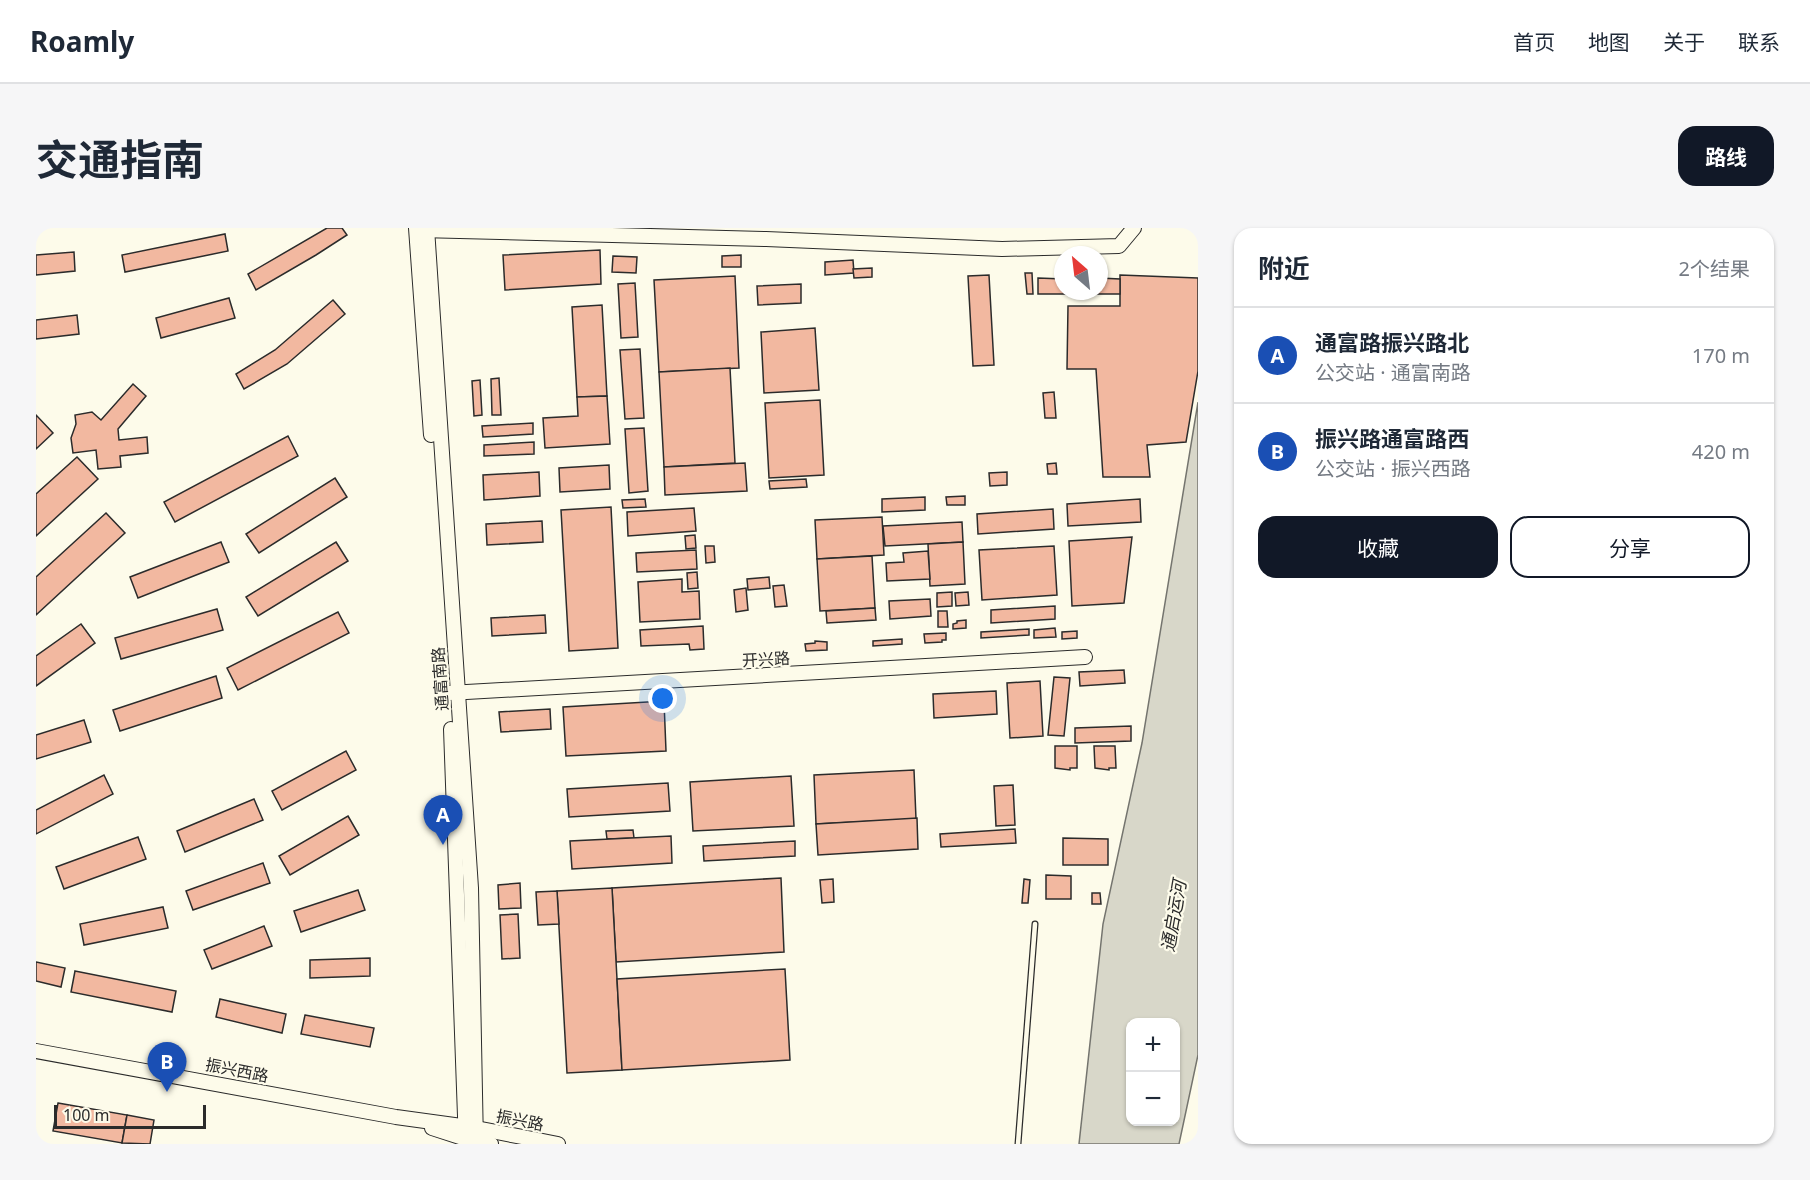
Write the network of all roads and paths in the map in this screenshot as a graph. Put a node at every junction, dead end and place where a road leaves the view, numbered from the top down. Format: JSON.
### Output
{"nodes":[{"id":1,"x":1134,"y":228,"type":"edge"},
{"id":2,"x":422,"y":229,"type":"edge"},
{"id":3,"x":1085,"y":657,"type":"dead end"},
{"id":4,"x":453,"y":693,"type":"junction"},
{"id":5,"x":1035,"y":924,"type":"dead end"},
{"id":6,"x":36,"y":1051,"type":"edge"},
{"id":7,"x":471,"y":1137,"type":"edge"},
{"id":8,"x":491,"y":1144,"type":"edge"},
{"id":9,"x":558,"y":1144,"type":"edge"},
{"id":10,"x":1018,"y":1144,"type":"edge"}],
"edges":[{"from":1,"to":2,"type":"street"},
{"from":2,"to":4,"type":"street","name":"通富南路"},
{"from":3,"to":4,"type":"street","name":"开兴路"},
{"from":4,"to":7,"type":"street","name":"通富南路"},
{"from":5,"to":10,"type":"lane"},
{"from":6,"to":7,"type":"street","name":"振兴西路"},
{"from":7,"to":8,"type":"street","name":"振兴路"},
{"from":7,"to":9,"type":"street","name":"振兴路"}]}
